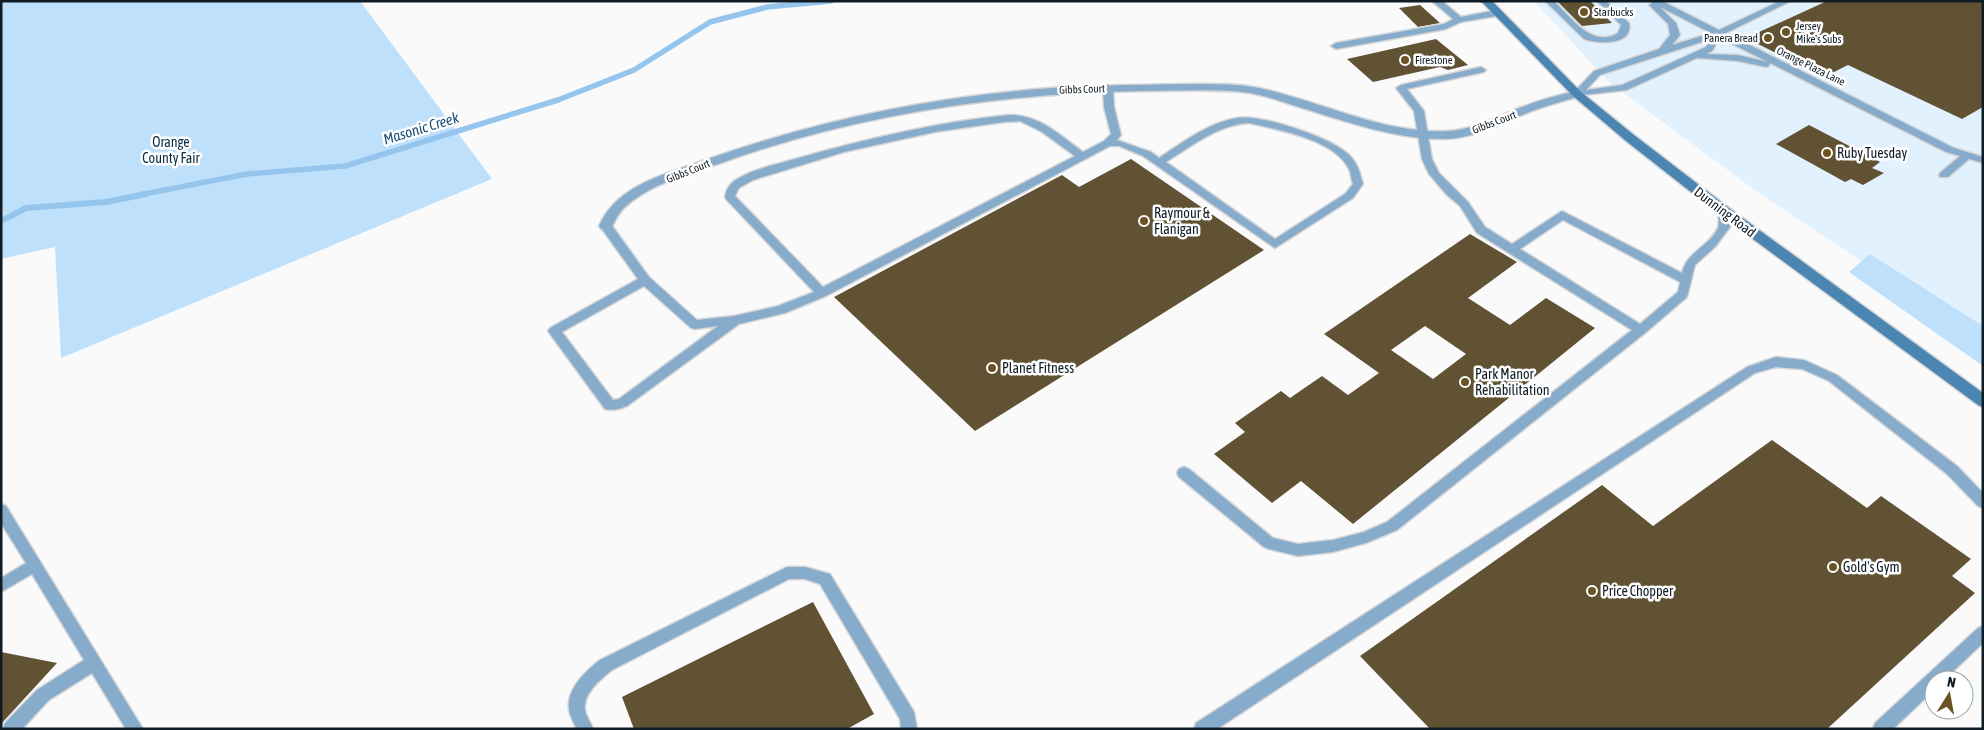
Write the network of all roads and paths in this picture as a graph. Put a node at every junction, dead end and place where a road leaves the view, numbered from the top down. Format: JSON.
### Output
{"nodes":[{"id":1,"x":1436,"y":1,"type":"edge"},
{"id":2,"x":1486,"y":1,"type":"edge"},
{"id":3,"x":1549,"y":1,"type":"edge"},
{"id":4,"x":1601,"y":1,"type":"edge"},
{"id":5,"x":1649,"y":1,"type":"edge"},
{"id":6,"x":1655,"y":1,"type":"edge"},
{"id":7,"x":1787,"y":1,"type":"edge"},
{"id":8,"x":1497,"y":13,"type":"junction"},
{"id":9,"x":1459,"y":20,"type":"junction"},
{"id":10,"x":1718,"y":34,"type":"junction"},
{"id":11,"x":1336,"y":46,"type":"dead end"},
{"id":12,"x":1661,"y":52,"type":"junction"},
{"id":13,"x":1697,"y":56,"type":"junction"},
{"id":14,"x":1481,"y":70,"type":"dead end"},
{"id":15,"x":1790,"y":70,"type":"junction"},
{"id":16,"x":1108,"y":88,"type":"junction"},
{"id":17,"x":1577,"y":94,"type":"junction"},
{"id":18,"x":1423,"y":133,"type":"junction"},
{"id":19,"x":1108,"y":143,"type":"junction"},
{"id":20,"x":1082,"y":156,"type":"junction"},
{"id":21,"x":1967,"y":156,"type":"junction"},
{"id":22,"x":1983,"y":160,"type":"edge"},
{"id":23,"x":1158,"y":162,"type":"junction"},
{"id":24,"x":1944,"y":175,"type":"dead end"},
{"id":25,"x":1724,"y":211,"type":"junction"},
{"id":26,"x":606,"y":226,"type":"joint"},
{"id":27,"x":1512,"y":249,"type":"junction"},
{"id":28,"x":645,"y":280,"type":"junction"},
{"id":29,"x":1686,"y":280,"type":"junction"},
{"id":30,"x":822,"y":293,"type":"junction"},
{"id":31,"x":735,"y":320,"type":"junction"},
{"id":32,"x":1641,"y":330,"type":"junction"},
{"id":33,"x":1983,"y":401,"type":"edge"},
{"id":34,"x":1184,"y":473,"type":"dead end"},
{"id":35,"x":1983,"y":502,"type":"edge"},
{"id":36,"x":4,"y":519,"type":"edge"},
{"id":37,"x":35,"y":566,"type":"junction"},
{"id":38,"x":1,"y":586,"type":"edge"},
{"id":39,"x":1979,"y":642,"type":"edge"},
{"id":40,"x":94,"y":662,"type":"junction"},
{"id":41,"x":19,"y":725,"type":"edge"},
{"id":42,"x":135,"y":729,"type":"edge"},
{"id":43,"x":585,"y":729,"type":"edge"},
{"id":44,"x":909,"y":729,"type":"edge"},
{"id":45,"x":1202,"y":729,"type":"edge"},
{"id":46,"x":1881,"y":729,"type":"edge"}],
"edges":[{"from":1,"to":9,"type":"lane"},
{"from":2,"to":8,"type":"street","name":"Dunning Road"},
{"from":3,"to":4,"type":"lane"},
{"from":5,"to":12,"type":"lane"},
{"from":6,"to":10,"type":"lane","name":"Orange Plaza Lane"},
{"from":7,"to":10,"type":"lane"},
{"from":8,"to":9,"type":"lane"},
{"from":8,"to":17,"type":"street","name":"Dunning Road"},
{"from":9,"to":11,"type":"lane"},
{"from":10,"to":12,"type":"lane"},
{"from":10,"to":13,"type":"lane"},
{"from":10,"to":15,"type":"lane","name":"Orange Plaza Lane"},
{"from":12,"to":17,"type":"lane"},
{"from":13,"to":15,"type":"lane"},
{"from":13,"to":17,"type":"lane"},
{"from":14,"to":18,"type":"lane"},
{"from":15,"to":21,"type":"lane","name":"Orange Plaza Lane"},
{"from":16,"to":18,"type":"street","name":"Gibbs Court"},
{"from":16,"to":19,"type":"lane"},
{"from":16,"to":26,"type":"street","name":"Gibbs Court"},
{"from":17,"to":18,"type":"street","name":"Gibbs Court"},
{"from":17,"to":25,"type":"street","name":"Dunning Road"},
{"from":18,"to":27,"type":"lane"},
{"from":19,"to":20,"type":"lane"},
{"from":19,"to":23,"type":"lane"},
{"from":20,"to":30,"type":"lane"},
{"from":20,"to":30,"type":"lane"},
{"from":21,"to":22,"type":"lane","name":"Orange Plaza Lane"},
{"from":21,"to":24,"type":"lane"},
{"from":23,"to":23,"type":"lane"},
{"from":25,"to":29,"type":"lane"},
{"from":25,"to":33,"type":"street","name":"Dunning Road"},
{"from":26,"to":28,"type":"lane"},
{"from":27,"to":29,"type":"lane"},
{"from":27,"to":32,"type":"lane"},
{"from":28,"to":31,"type":"lane"},
{"from":28,"to":31,"type":"lane"},
{"from":29,"to":32,"type":"lane"},
{"from":30,"to":31,"type":"lane"},
{"from":32,"to":34,"type":"lane"},
{"from":35,"to":45,"type":"lane"},
{"from":36,"to":37,"type":"lane"},
{"from":37,"to":38,"type":"lane"},
{"from":37,"to":40,"type":"lane"},
{"from":39,"to":46,"type":"lane"},
{"from":40,"to":41,"type":"lane"},
{"from":40,"to":42,"type":"lane"},
{"from":43,"to":44,"type":"lane"}]}
